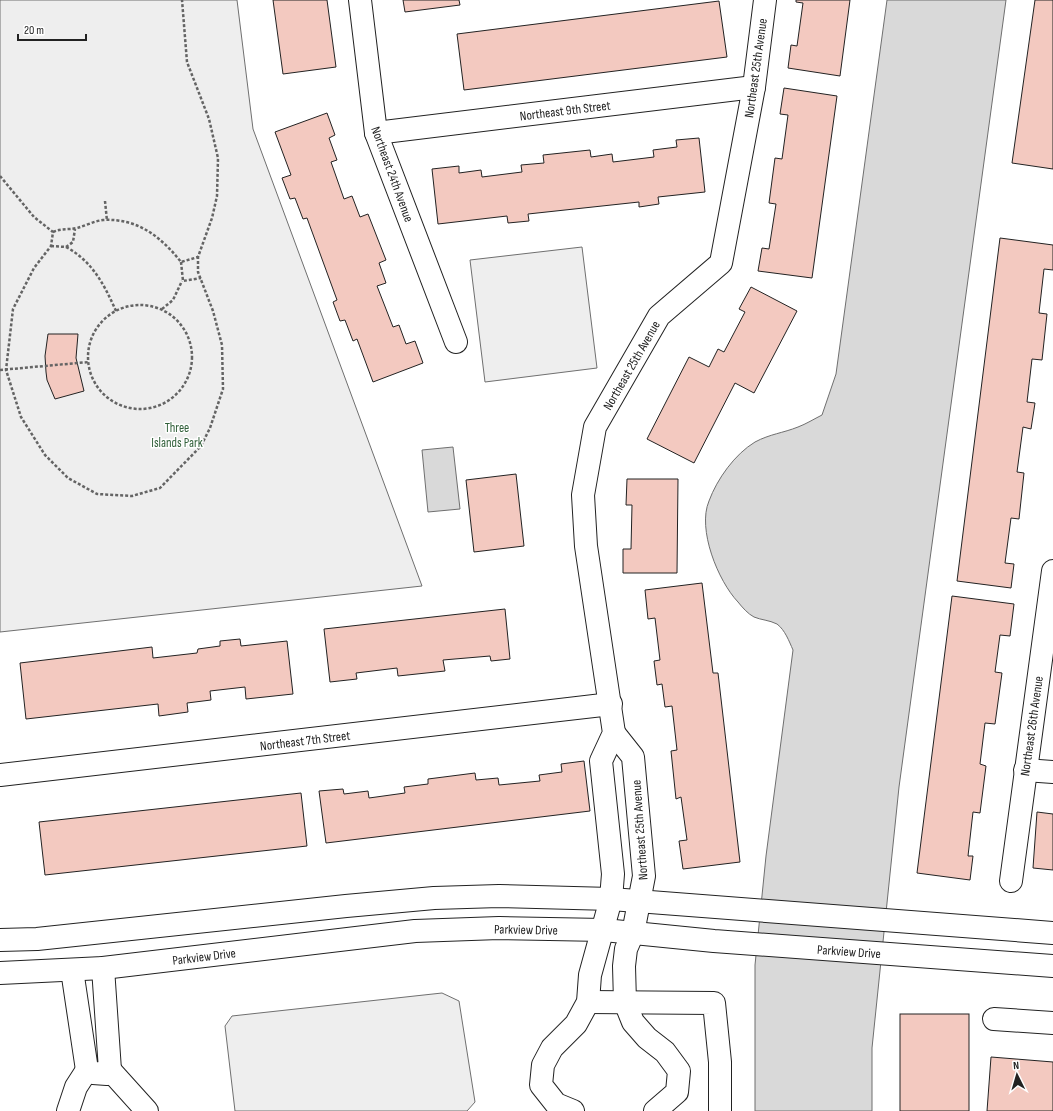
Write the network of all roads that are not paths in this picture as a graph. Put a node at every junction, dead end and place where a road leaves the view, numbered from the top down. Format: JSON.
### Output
{"nodes":[{"id":1,"x":360,"y":0,"type":"edge"},
{"id":2,"x":765,"y":0,"type":"edge"},
{"id":3,"x":754,"y":87,"type":"junction"},
{"id":4,"x":376,"y":133,"type":"junction"},
{"id":5,"x":456,"y":342,"type":"dead end"},
{"id":6,"x":1053,"y":571,"type":"edge"},
{"id":7,"x":611,"y":704,"type":"junction"},
{"id":8,"x":614,"y":733,"type":"junction"},
{"id":9,"x":1026,"y":770,"type":"junction"},
{"id":10,"x":1053,"y":772,"type":"edge"},
{"id":11,"x":0,"y":775,"type":"edge"},
{"id":12,"x":1011,"y":882,"type":"dead end"},
{"id":13,"x":499,"y":896,"type":"junction"},
{"id":14,"x":611,"y":900,"type":"junction"},
{"id":15,"x":640,"y":902,"type":"junction"},
{"id":16,"x":499,"y":928,"type":"junction"},
{"id":17,"x":604,"y":930,"type":"junction"},
{"id":18,"x":633,"y":933,"type":"junction"},
{"id":19,"x":1053,"y":934,"type":"edge"},
{"id":20,"x":0,"y":940,"type":"edge"},
{"id":21,"x":1053,"y":966,"type":"edge"},
{"id":22,"x":103,"y":968,"type":"junction"},
{"id":23,"x":72,"y":970,"type":"junction"},
{"id":24,"x":0,"y":973,"type":"edge"},
{"id":25,"x":588,"y":1002,"type":"junction"},
{"id":26,"x":625,"y":1002,"type":"junction"},
{"id":27,"x":994,"y":1019,"type":"dead end"},
{"id":28,"x":1053,"y":1023,"type":"edge"},
{"id":29,"x":87,"y":1070,"type":"junction"},
{"id":30,"x":110,"y":1070,"type":"junction"},
{"id":31,"x":68,"y":1111,"type":"edge"},
{"id":32,"x":147,"y":1111,"type":"edge"},
{"id":33,"x":573,"y":1111,"type":"edge"},
{"id":34,"x":655,"y":1111,"type":"edge"},
{"id":35,"x":720,"y":1111,"type":"edge"}],
"edges":[{"from":1,"to":4,"type":"street","name":"Northeast 24th Avenue"},
{"from":2,"to":3,"type":"street","name":"Northeast 25th Avenue"},
{"from":3,"to":4,"type":"street","name":"Northeast 9th Street"},
{"from":3,"to":7,"type":"street","name":"Northeast 25th Avenue"},
{"from":4,"to":5,"type":"street","name":"Northeast 24th Avenue"},
{"from":6,"to":9,"type":"street","name":"Northeast 26th Avenue"},
{"from":7,"to":8,"type":"street","name":"Northeast 25th Avenue"},
{"from":7,"to":11,"type":"street","name":"Northeast 7th Street"},
{"from":8,"to":14,"type":"street"},
{"from":8,"to":15,"type":"street","name":"Northeast 25th Avenue"},
{"from":9,"to":10,"type":"street"},
{"from":9,"to":12,"type":"street","name":"Northeast 26th Avenue"},
{"from":13,"to":14,"type":"street"},
{"from":13,"to":16,"type":"street"},
{"from":13,"to":20,"type":"street"},
{"from":14,"to":15,"type":"street"},
{"from":14,"to":17,"type":"street"},
{"from":15,"to":18,"type":"street","name":"Northeast 25th Avenue"},
{"from":15,"to":19,"type":"street"},
{"from":16,"to":17,"type":"street","name":"Parkview Drive"},
{"from":16,"to":22,"type":"street","name":"Parkview Drive"},
{"from":17,"to":18,"type":"street","name":"Parkview Drive"},
{"from":17,"to":25,"type":"street"},
{"from":18,"to":21,"type":"street","name":"Parkview Drive"},
{"from":18,"to":26,"type":"street","name":"Northeast 25th Avenue"},
{"from":22,"to":23,"type":"street","name":"Parkview Drive"},
{"from":22,"to":30,"type":"street"},
{"from":23,"to":24,"type":"street","name":"Parkview Drive"},
{"from":23,"to":29,"type":"street"},
{"from":25,"to":26,"type":"street"},
{"from":25,"to":33,"type":"street"},
{"from":26,"to":34,"type":"street"},
{"from":26,"to":35,"type":"street"},
{"from":27,"to":28,"type":"street"},
{"from":29,"to":30,"type":"street"},
{"from":29,"to":31,"type":"street"},
{"from":30,"to":32,"type":"street"}]}
